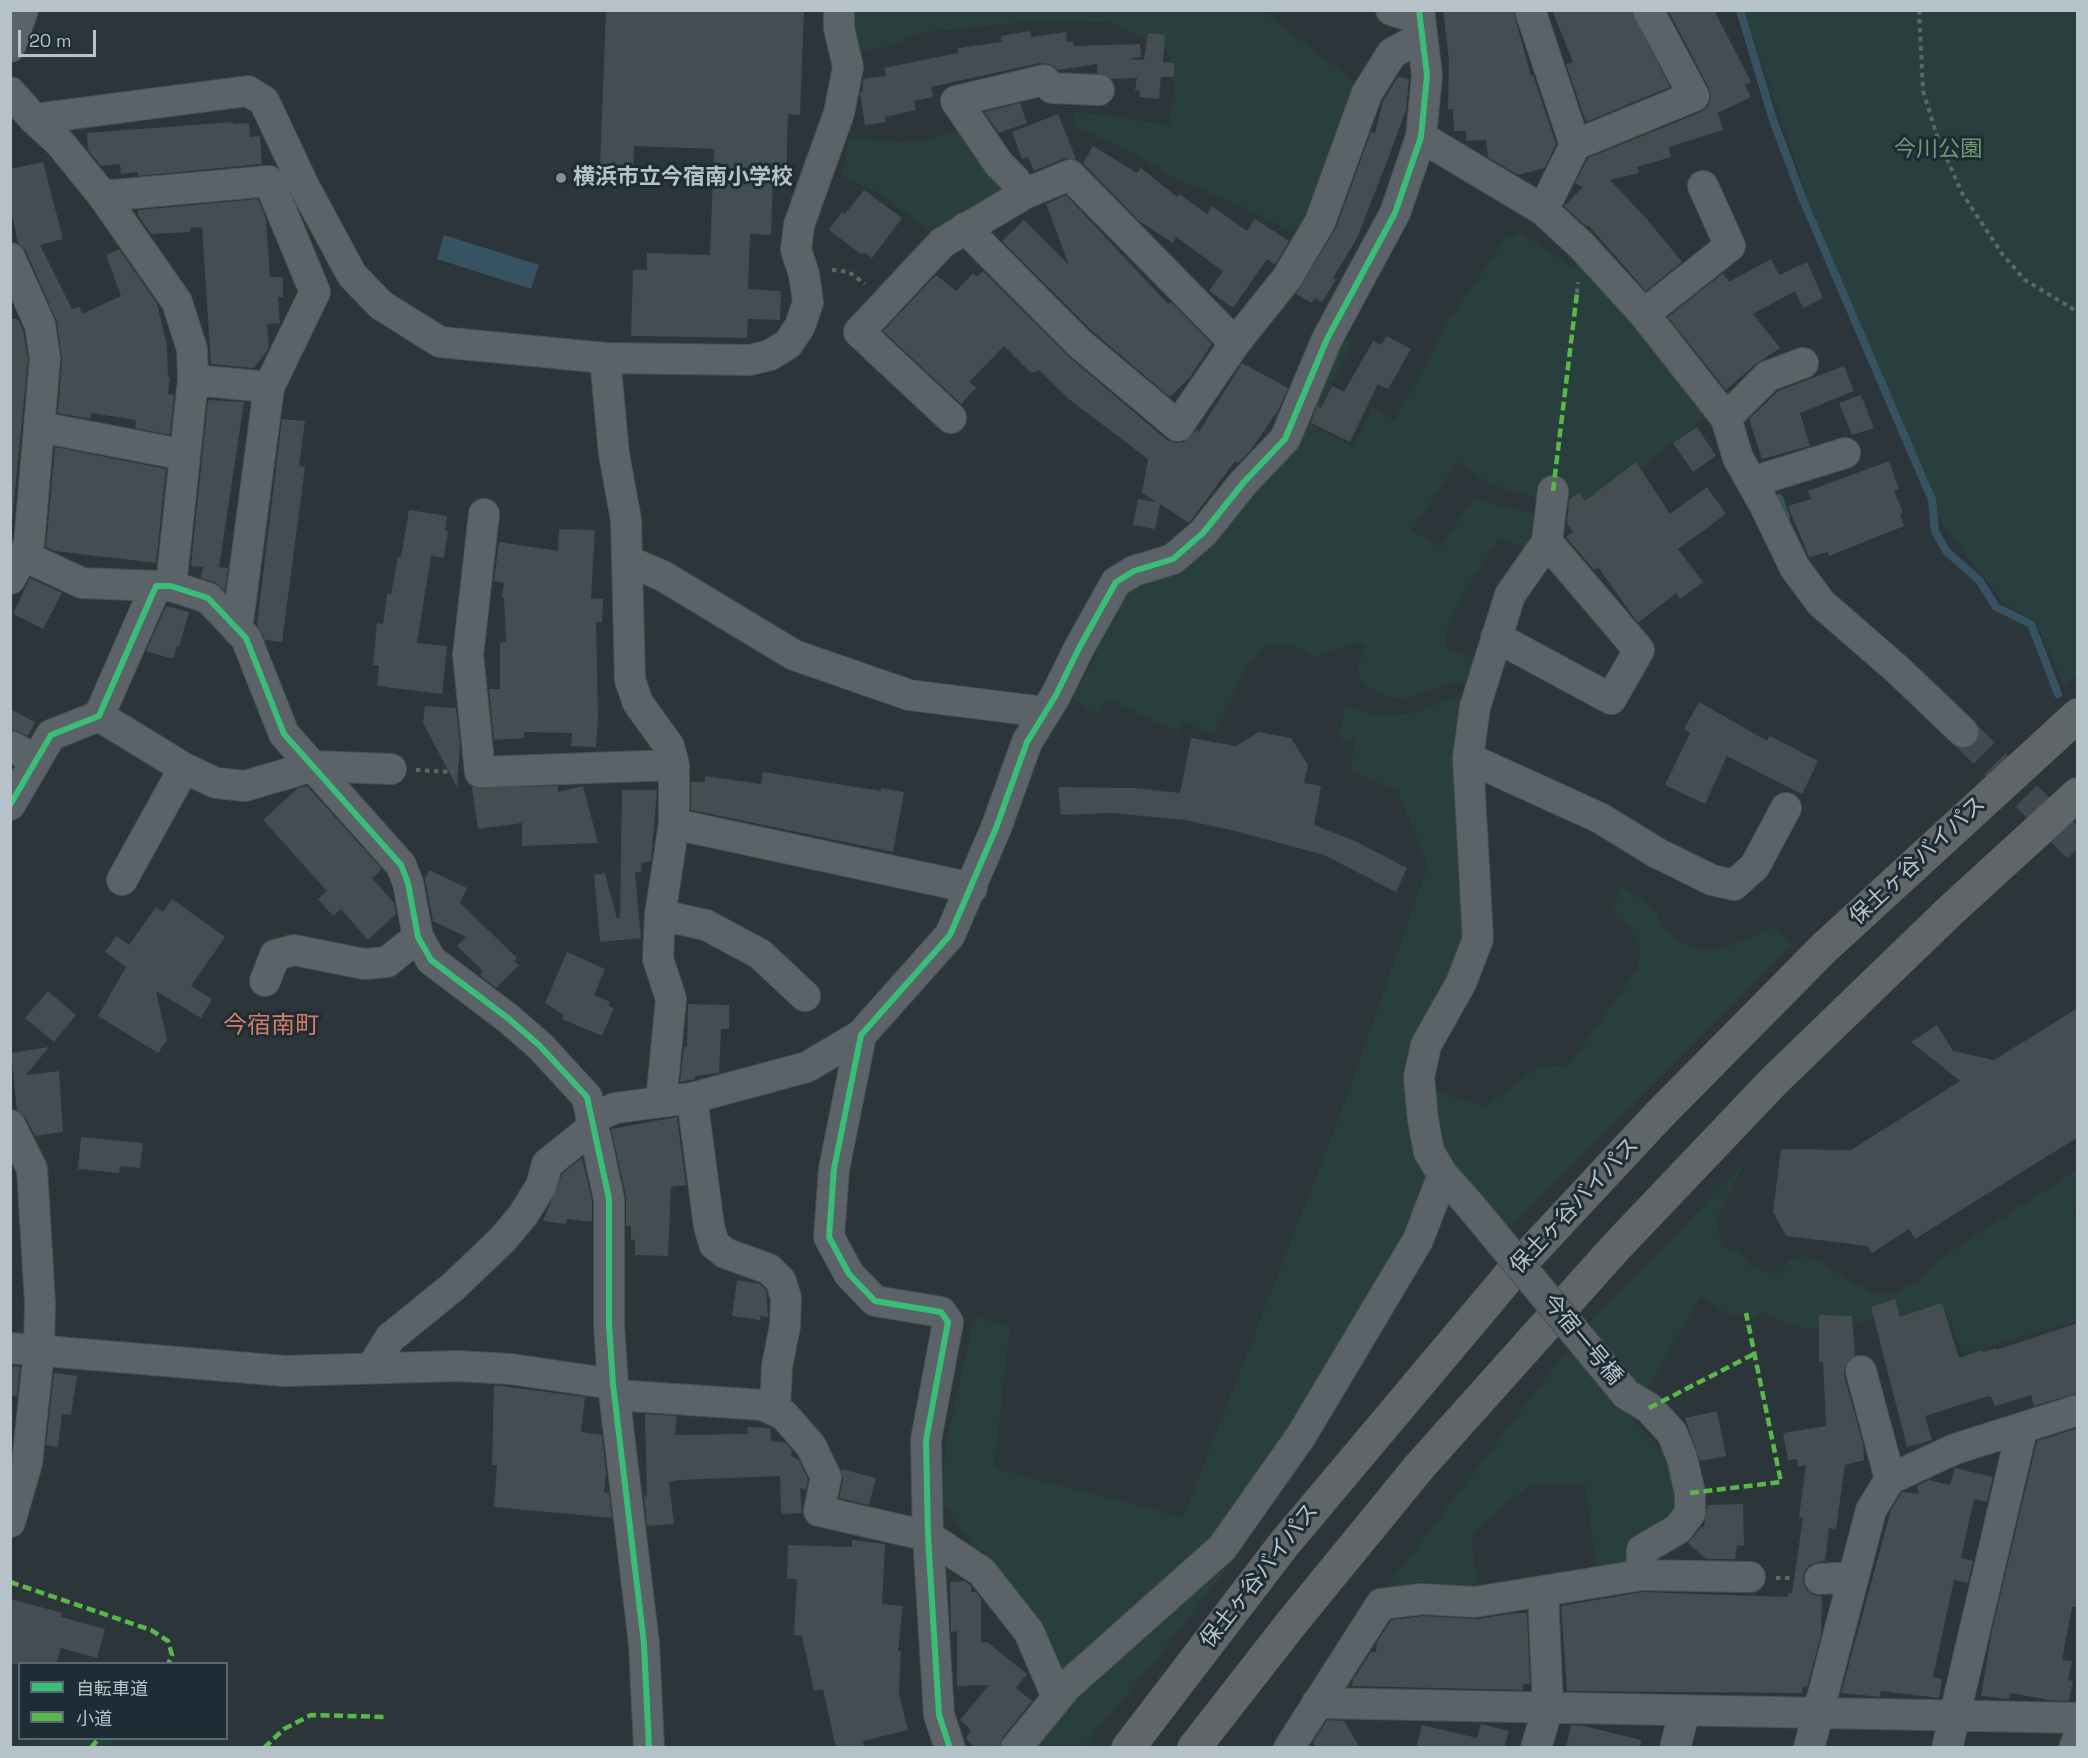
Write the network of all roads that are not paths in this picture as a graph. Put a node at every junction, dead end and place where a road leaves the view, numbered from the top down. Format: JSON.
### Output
{"nodes":[{"id":1,"x":23,"y":10,"type":"edge"},
{"id":2,"x":839,"y":10,"type":"edge"},
{"id":3,"x":1390,"y":10,"type":"edge"},
{"id":4,"x":1530,"y":10,"type":"edge"},
{"id":5,"x":1648,"y":10,"type":"edge"},
{"id":6,"x":1420,"y":22,"type":"edge"},
{"id":7,"x":10,"y":47,"type":"edge"},
{"id":8,"x":1099,"y":90,"type":"dead end"},
{"id":9,"x":10,"y":92,"type":"edge"},
{"id":10,"x":34,"y":120,"type":"junction"},
{"id":11,"x":1421,"y":137,"type":"junction"},
{"id":12,"x":1575,"y":145,"type":"junction"},
{"id":13,"x":1703,"y":186,"type":"dead end"},
{"id":14,"x":1024,"y":194,"type":"junction"},
{"id":15,"x":103,"y":196,"type":"junction"},
{"id":16,"x":1543,"y":210,"type":"junction"},
{"id":17,"x":965,"y":228,"type":"junction"},
{"id":18,"x":10,"y":258,"type":"edge"},
{"id":19,"x":1644,"y":314,"type":"junction"},
{"id":20,"x":1234,"y":343,"type":"junction"},
{"id":21,"x":605,"y":358,"type":"junction"},
{"id":22,"x":1803,"y":363,"type":"dead end"},
{"id":23,"x":193,"y":380,"type":"junction"},
{"id":24,"x":268,"y":387,"type":"junction"},
{"id":25,"x":951,"y":418,"type":"dead end"},
{"id":26,"x":1726,"y":418,"type":"junction"},
{"id":27,"x":40,"y":427,"type":"junction"},
{"id":28,"x":1845,"y":453,"type":"dead end"},
{"id":29,"x":185,"y":455,"type":"junction"},
{"id":30,"x":1752,"y":482,"type":"junction"},
{"id":31,"x":1554,"y":491,"type":"dead end"},
{"id":32,"x":484,"y":514,"type":"dead end"},
{"id":33,"x":1547,"y":542,"type":"junction"},
{"id":34,"x":628,"y":561,"type":"junction"},
{"id":35,"x":17,"y":568,"type":"edge"},
{"id":36,"x":164,"y":586,"type":"junction"},
{"id":37,"x":237,"y":629,"type":"junction"},
{"id":38,"x":1496,"y":637,"type":"junction"},
{"id":39,"x":1044,"y":712,"type":"junction"},
{"id":40,"x":2078,"y":715,"type":"edge"},
{"id":41,"x":99,"y":716,"type":"junction"},
{"id":42,"x":1963,"y":732,"type":"tunnel mouth"},
{"id":43,"x":23,"y":753,"type":"edge"},
{"id":44,"x":1468,"y":758,"type":"junction"},
{"id":45,"x":674,"y":765,"type":"junction"},
{"id":46,"x":313,"y":766,"type":"junction"},
{"id":47,"x":184,"y":768,"type":"junction"},
{"id":48,"x":391,"y":769,"type":"road end"},
{"id":49,"x":2078,"y":794,"type":"edge"},
{"id":50,"x":10,"y":805,"type":"edge"},
{"id":51,"x":1786,"y":808,"type":"dead end"},
{"id":52,"x":674,"y":824,"type":"junction"},
{"id":53,"x":122,"y":880,"type":"dead end"},
{"id":54,"x":972,"y":888,"type":"junction"},
{"id":55,"x":660,"y":915,"type":"junction"},
{"id":56,"x":418,"y":937,"type":"junction"},
{"id":57,"x":265,"y":981,"type":"dead end"},
{"id":58,"x":805,"y":996,"type":"dead end"},
{"id":59,"x":861,"y":1035,"type":"junction"},
{"id":60,"x":692,"y":1098,"type":"junction"},
{"id":61,"x":661,"y":1102,"type":"junction"},
{"id":62,"x":597,"y":1113,"type":"junction"},
{"id":63,"x":10,"y":1125,"type":"edge"},
{"id":64,"x":1443,"y":1175,"type":"junction"},
{"id":65,"x":25,"y":1349,"type":"edge"},
{"id":66,"x":372,"y":1367,"type":"junction"},
{"id":67,"x":1861,"y":1371,"type":"dead end"},
{"id":68,"x":615,"y":1390,"type":"junction"},
{"id":69,"x":775,"y":1410,"type":"junction"},
{"id":70,"x":2078,"y":1410,"type":"edge"},
{"id":71,"x":2022,"y":1429,"type":"junction"},
{"id":72,"x":1890,"y":1479,"type":"junction"},
{"id":73,"x":10,"y":1522,"type":"edge"},
{"id":74,"x":928,"y":1536,"type":"junction"},
{"id":75,"x":1641,"y":1575,"type":"junction"},
{"id":76,"x":1750,"y":1577,"type":"road end"},
{"id":77,"x":1852,"y":1577,"type":"junction"},
{"id":78,"x":1820,"y":1580,"type":"road end"},
{"id":79,"x":1543,"y":1592,"type":"junction"},
{"id":80,"x":1057,"y":1697,"type":"junction"},
{"id":81,"x":1317,"y":1703,"type":"junction"},
{"id":82,"x":1548,"y":1707,"type":"junction"},
{"id":83,"x":1685,"y":1710,"type":"junction"},
{"id":84,"x":1817,"y":1712,"type":"junction"},
{"id":85,"x":1955,"y":1715,"type":"junction"},
{"id":86,"x":2078,"y":1718,"type":"edge"},
{"id":87,"x":2078,"y":1738,"type":"edge"},
{"id":88,"x":649,"y":1748,"type":"edge"},
{"id":89,"x":950,"y":1748,"type":"edge"},
{"id":90,"x":1016,"y":1748,"type":"edge"},
{"id":91,"x":1128,"y":1748,"type":"edge"},
{"id":92,"x":1194,"y":1748,"type":"edge"},
{"id":93,"x":1289,"y":1748,"type":"edge"},
{"id":94,"x":1536,"y":1748,"type":"edge"},
{"id":95,"x":1675,"y":1748,"type":"edge"},
{"id":96,"x":1809,"y":1748,"type":"edge"},
{"id":97,"x":1947,"y":1748,"type":"edge"},
{"id":98,"x":2074,"y":1748,"type":"edge"}],
"edges":[{"from":1,"to":7,"type":"street"},
{"from":2,"to":21,"type":"street"},
{"from":3,"to":6,"type":"street"},
{"from":4,"to":12,"type":"street"},
{"from":5,"to":12,"type":"street"},
{"from":6,"to":11,"type":"street"},
{"from":6,"to":20,"type":"street"},
{"from":8,"to":14,"type":"street"},
{"from":9,"to":10,"type":"street"},
{"from":10,"to":15,"type":"street"},
{"from":10,"to":21,"type":"street"},
{"from":11,"to":16,"type":"street"},
{"from":11,"to":39,"type":"street"},
{"from":12,"to":16,"type":"street"},
{"from":13,"to":19,"type":"street"},
{"from":14,"to":17,"type":"street"},
{"from":14,"to":20,"type":"street"},
{"from":15,"to":23,"type":"street"},
{"from":15,"to":24,"type":"street"},
{"from":16,"to":19,"type":"street"},
{"from":17,"to":20,"type":"street"},
{"from":17,"to":25,"type":"street"},
{"from":18,"to":27,"type":"street"},
{"from":19,"to":26,"type":"street"},
{"from":21,"to":34,"type":"street"},
{"from":22,"to":26,"type":"street"},
{"from":23,"to":24,"type":"street"},
{"from":23,"to":29,"type":"street"},
{"from":24,"to":37,"type":"street"},
{"from":26,"to":30,"type":"street"},
{"from":27,"to":29,"type":"street"},
{"from":27,"to":35,"type":"street"},
{"from":28,"to":30,"type":"street"},
{"from":29,"to":36,"type":"street"},
{"from":30,"to":42,"type":"street"},
{"from":31,"to":33,"type":"street"},
{"from":32,"to":45,"type":"street"},
{"from":33,"to":38,"type":"street","name":"今宿一号橋"},
{"from":33,"to":38,"type":"street"},
{"from":34,"to":39,"type":"street"},
{"from":34,"to":45,"type":"street"},
{"from":35,"to":36,"type":"street"},
{"from":36,"to":37,"type":"street"},
{"from":36,"to":41,"type":"street"},
{"from":37,"to":46,"type":"street"},
{"from":38,"to":44,"type":"street","name":"今宿一号橋"},
{"from":39,"to":54,"type":"street"},
{"from":40,"to":91,"type":"highway","name":"保土ヶ谷バイパス"},
{"from":41,"to":43,"type":"street"},
{"from":41,"to":47,"type":"street"},
{"from":43,"to":50,"type":"street"},
{"from":44,"to":51,"type":"street"},
{"from":44,"to":64,"type":"street","name":"今宿一号橋"},
{"from":45,"to":52,"type":"street"},
{"from":46,"to":47,"type":"street"},
{"from":46,"to":48,"type":"street"},
{"from":46,"to":56,"type":"street"},
{"from":47,"to":53,"type":"street"},
{"from":49,"to":92,"type":"highway"},
{"from":52,"to":54,"type":"street"},
{"from":52,"to":55,"type":"street"},
{"from":54,"to":59,"type":"street"},
{"from":55,"to":58,"type":"street"},
{"from":55,"to":61,"type":"street"},
{"from":56,"to":57,"type":"street"},
{"from":56,"to":62,"type":"street"},
{"from":59,"to":60,"type":"street"},
{"from":59,"to":74,"type":"street"},
{"from":60,"to":61,"type":"street"},
{"from":60,"to":69,"type":"street"},
{"from":61,"to":62,"type":"street"},
{"from":62,"to":66,"type":"street"},
{"from":62,"to":68,"type":"street"},
{"from":63,"to":65,"type":"street"},
{"from":64,"to":75,"type":"street","name":"今宿一号橋","bridge":true},
{"from":64,"to":80,"type":"street"},
{"from":65,"to":66,"type":"street"},
{"from":65,"to":73,"type":"street"},
{"from":66,"to":68,"type":"street"},
{"from":67,"to":72,"type":"street"},
{"from":68,"to":69,"type":"street"},
{"from":68,"to":88,"type":"street"},
{"from":69,"to":74,"type":"street"},
{"from":70,"to":71,"type":"street"},
{"from":71,"to":72,"type":"street"},
{"from":71,"to":85,"type":"street"},
{"from":72,"to":77,"type":"street"},
{"from":74,"to":80,"type":"street"},
{"from":74,"to":89,"type":"street"},
{"from":75,"to":76,"type":"street"},
{"from":75,"to":79,"type":"street"},
{"from":77,"to":78,"type":"street"},
{"from":77,"to":84,"type":"street"},
{"from":79,"to":81,"type":"street"},
{"from":79,"to":82,"type":"street"},
{"from":80,"to":90,"type":"street"},
{"from":81,"to":82,"type":"street"},
{"from":81,"to":93,"type":"street"},
{"from":82,"to":83,"type":"street"},
{"from":82,"to":94,"type":"street"},
{"from":83,"to":84,"type":"street"},
{"from":83,"to":95,"type":"street"},
{"from":84,"to":85,"type":"street"},
{"from":84,"to":96,"type":"street"},
{"from":85,"to":86,"type":"street"},
{"from":85,"to":97,"type":"street"},
{"from":87,"to":98,"type":"street"}]}
